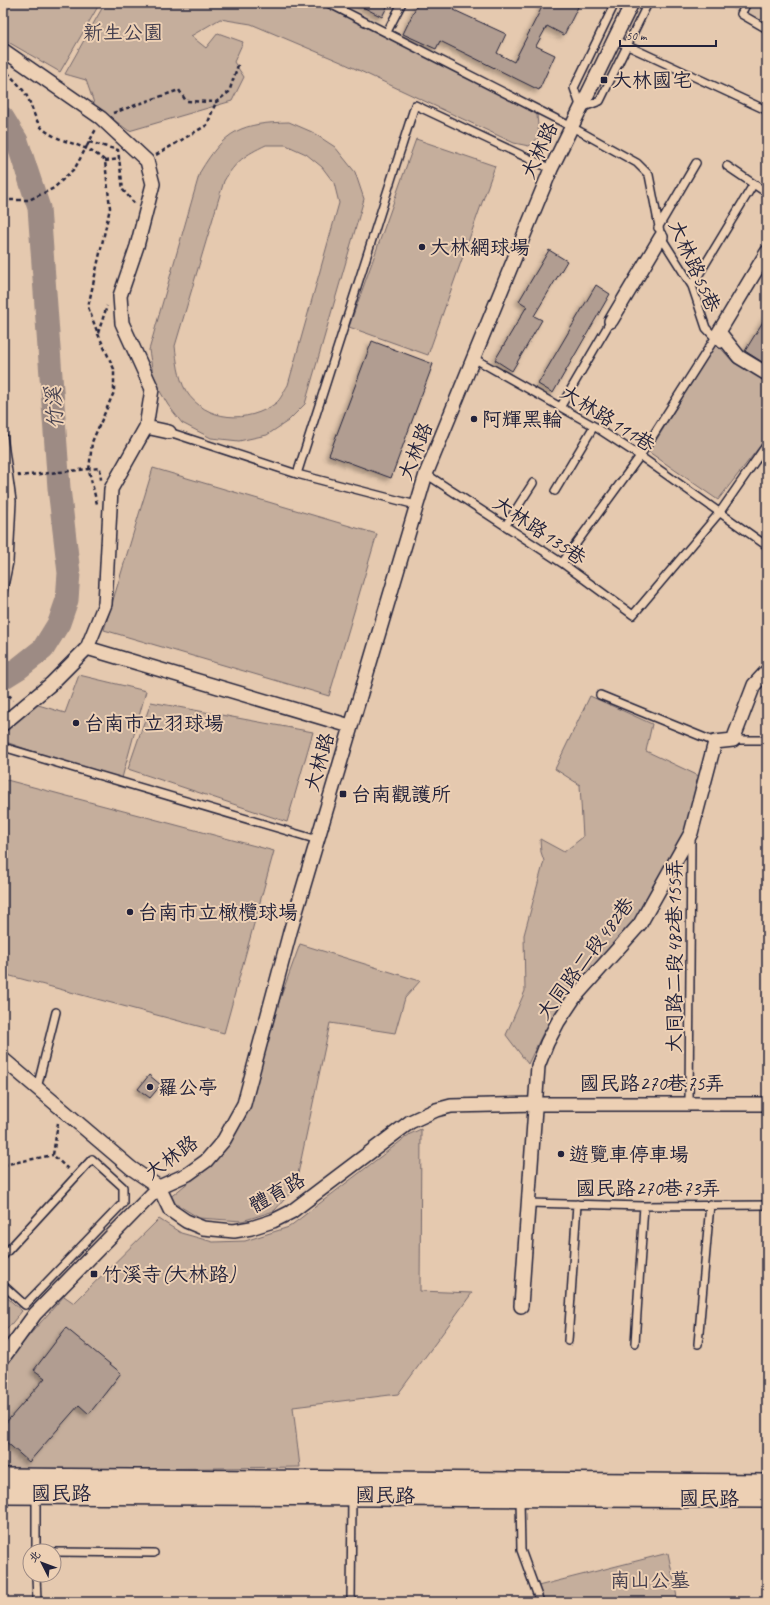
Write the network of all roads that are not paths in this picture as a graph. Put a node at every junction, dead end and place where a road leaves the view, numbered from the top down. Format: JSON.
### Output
{"nodes":[{"id":1,"x":328,"y":3,"type":"edge"},
{"id":2,"x":402,"y":3,"type":"edge"},
{"id":3,"x":615,"y":3,"type":"edge"},
{"id":4,"x":632,"y":3,"type":"edge"},
{"id":5,"x":648,"y":3,"type":"edge"},
{"id":6,"x":747,"y":3,"type":"edge"},
{"id":7,"x":767,"y":29,"type":"edge"},
{"id":8,"x":387,"y":32,"type":"junction"},
{"id":9,"x":615,"y":40,"type":"junction"},
{"id":10,"x":627,"y":45,"type":"junction"},
{"id":11,"x":3,"y":50,"type":"edge"},
{"id":12,"x":581,"y":108,"type":"junction"},
{"id":13,"x":766,"y":110,"type":"edge"},
{"id":14,"x":572,"y":127,"type":"junction"},
{"id":15,"x":696,"y":163,"type":"dead end"},
{"id":16,"x":727,"y":166,"type":"dead end"},
{"id":17,"x":551,"y":169,"type":"junction"},
{"id":18,"x":753,"y":185,"type":"junction"},
{"id":19,"x":767,"y":193,"type":"edge"},
{"id":20,"x":660,"y":232,"type":"junction"},
{"id":21,"x":767,"y":252,"type":"edge"},
{"id":22,"x":692,"y":286,"type":"junction"},
{"id":23,"x":610,"y":323,"type":"joint"},
{"id":24,"x":717,"y":335,"type":"junction"},
{"id":25,"x":474,"y":359,"type":"junction"},
{"id":26,"x":767,"y":374,"type":"edge"},
{"id":27,"x":767,"y":381,"type":"edge"},
{"id":28,"x":561,"y":406,"type":"junction"},
{"id":29,"x":594,"y":426,"type":"junction"},
{"id":30,"x":146,"y":427,"type":"junction"},
{"id":31,"x":169,"y":432,"type":"joint"},
{"id":32,"x":3,"y":436,"type":"edge"},
{"id":33,"x":767,"y":444,"type":"edge"},
{"id":34,"x":640,"y":456,"type":"junction"},
{"id":35,"x":297,"y":474,"type":"junction"},
{"id":36,"x":426,"y":474,"type":"junction"},
{"id":37,"x":532,"y":483,"type":"dead end"},
{"id":38,"x":555,"y":491,"type":"dead end"},
{"id":39,"x":416,"y":505,"type":"junction"},
{"id":40,"x":720,"y":512,"type":"junction"},
{"id":41,"x":506,"y":525,"type":"junction"},
{"id":42,"x":767,"y":546,"type":"edge"},
{"id":43,"x":562,"y":563,"type":"junction"},
{"id":44,"x":3,"y":591,"type":"edge"},
{"id":45,"x":87,"y":648,"type":"junction"},
{"id":46,"x":767,"y":671,"type":"edge"},
{"id":47,"x":600,"y":695,"type":"dead end"},
{"id":48,"x":3,"y":724,"type":"edge"},
{"id":49,"x":350,"y":726,"type":"junction"},
{"id":50,"x":733,"y":740,"type":"junction"},
{"id":51,"x":767,"y":740,"type":"edge"},
{"id":52,"x":716,"y":742,"type":"junction"},
{"id":53,"x":3,"y":747,"type":"edge"},
{"id":54,"x":691,"y":833,"type":"junction"},
{"id":55,"x":318,"y":840,"type":"junction"},
{"id":56,"x":56,"y":1012,"type":"dead end"},
{"id":57,"x":3,"y":1059,"type":"edge"},
{"id":58,"x":37,"y":1088,"type":"junction"},
{"id":59,"x":689,"y":1103,"type":"junction"},
{"id":60,"x":536,"y":1104,"type":"junction"},
{"id":61,"x":767,"y":1104,"type":"edge"},
{"id":62,"x":159,"y":1187,"type":"junction"},
{"id":63,"x":529,"y":1203,"type":"junction"},
{"id":64,"x":577,"y":1204,"type":"junction"},
{"id":65,"x":710,"y":1204,"type":"junction"},
{"id":66,"x":767,"y":1204,"type":"edge"},
{"id":67,"x":644,"y":1206,"type":"junction"},
{"id":68,"x":3,"y":1256,"type":"edge"},
{"id":69,"x":3,"y":1285,"type":"edge"},
{"id":70,"x":26,"y":1305,"type":"junction"},
{"id":71,"x":521,"y":1306,"type":"dead end"},
{"id":72,"x":35,"y":1314,"type":"junction"},
{"id":73,"x":568,"y":1341,"type":"dead end"},
{"id":74,"x":634,"y":1343,"type":"dead end"},
{"id":75,"x":698,"y":1344,"type":"dead end"},
{"id":76,"x":3,"y":1358,"type":"edge"},
{"id":77,"x":3,"y":1478,"type":"edge"},
{"id":78,"x":767,"y":1484,"type":"edge"},
{"id":79,"x":36,"y":1485,"type":"junction"},
{"id":80,"x":351,"y":1487,"type":"junction"},
{"id":81,"x":520,"y":1490,"type":"junction"},
{"id":82,"x":692,"y":1491,"type":"junction"},
{"id":83,"x":3,"y":1494,"type":"edge"},
{"id":84,"x":767,"y":1498,"type":"edge"},
{"id":85,"x":36,"y":1543,"type":"edge"},
{"id":86,"x":62,"y":1552,"type":"edge"},
{"id":87,"x":154,"y":1553,"type":"dead end"},
{"id":88,"x":36,"y":1583,"type":"edge"},
{"id":89,"x":37,"y":1602,"type":"edge"},
{"id":90,"x":351,"y":1602,"type":"edge"},
{"id":91,"x":540,"y":1602,"type":"edge"}],
"edges":[{"from":1,"to":8,"type":"lane","name":"大林路55巷"},
{"from":2,"to":8,"type":"lane"},
{"from":3,"to":12,"type":"lane","name":"大林路"},
{"from":4,"to":9,"type":"street","name":"大林路"},
{"from":5,"to":10,"type":"lane","name":"大林路"},
{"from":6,"to":7,"type":"lane"},
{"from":8,"to":14,"type":"lane","name":"大林路55巷"},
{"from":9,"to":10,"type":"lane"},
{"from":9,"to":12,"type":"street","name":"大林路"},
{"from":10,"to":12,"type":"lane","name":"大林路"},
{"from":10,"to":13,"type":"lane"},
{"from":11,"to":30,"type":"street"},
{"from":12,"to":14,"type":"street","name":"大林路"},
{"from":14,"to":17,"type":"street","name":"大林路"},
{"from":14,"to":20,"type":"lane","name":"大林路55巷"},
{"from":15,"to":20,"type":"lane"},
{"from":16,"to":18,"type":"lane"},
{"from":17,"to":25,"type":"street","name":"大林路"},
{"from":17,"to":35,"type":"lane"},
{"from":18,"to":19,"type":"lane"},
{"from":18,"to":22,"type":"lane"},
{"from":20,"to":22,"type":"lane","name":"大林路55巷"},
{"from":20,"to":23,"type":"street"},
{"from":21,"to":24,"type":"street"},
{"from":22,"to":24,"type":"lane","name":"大林路55巷"},
{"from":23,"to":28,"type":"lane"},
{"from":24,"to":26,"type":"street"},
{"from":24,"to":27,"type":"lane","name":"大林路55巷"},
{"from":24,"to":34,"type":"lane"},
{"from":25,"to":28,"type":"lane","name":"大林路111巷"},
{"from":25,"to":36,"type":"street","name":"大林路"},
{"from":28,"to":29,"type":"lane","name":"大林路111巷"},
{"from":29,"to":34,"type":"lane","name":"大林路111巷"},
{"from":29,"to":38,"type":"lane"},
{"from":30,"to":31,"type":"street"},
{"from":30,"to":45,"type":"street"},
{"from":31,"to":35,"type":"lane"},
{"from":32,"to":44,"type":"lane"},
{"from":33,"to":40,"type":"lane"},
{"from":34,"to":40,"type":"lane","name":"大林路111巷"},
{"from":34,"to":43,"type":"lane"},
{"from":35,"to":39,"type":"lane"},
{"from":36,"to":39,"type":"street","name":"大林路"},
{"from":36,"to":41,"type":"lane","name":"大林路135巷"},
{"from":37,"to":41,"type":"lane"},
{"from":39,"to":49,"type":"street","name":"大林路"},
{"from":40,"to":42,"type":"lane","name":"大林路111巷"},
{"from":40,"to":43,"type":"lane","name":"大林路135巷"},
{"from":41,"to":43,"type":"lane","name":"大林路135巷"},
{"from":45,"to":48,"type":"street"},
{"from":45,"to":49,"type":"street"},
{"from":46,"to":50,"type":"street"},
{"from":47,"to":52,"type":"lane"},
{"from":49,"to":55,"type":"street","name":"大林路"},
{"from":50,"to":51,"type":"lane"},
{"from":50,"to":52,"type":"street"},
{"from":52,"to":54,"type":"street","name":"大同路二段482巷"},
{"from":53,"to":55,"type":"lane"},
{"from":54,"to":59,"type":"lane","name":"大同路二段482巷155弄"},
{"from":54,"to":60,"type":"street","name":"大同路二段482巷"},
{"from":55,"to":62,"type":"street","name":"大林路"},
{"from":56,"to":58,"type":"lane"},
{"from":57,"to":58,"type":"street","name":"體育路"},
{"from":58,"to":62,"type":"street","name":"體育路"},
{"from":59,"to":60,"type":"street","name":"國民路270巷75弄"},
{"from":59,"to":61,"type":"street","name":"國民路270巷75弄"},
{"from":60,"to":62,"type":"street","name":"體育路"},
{"from":60,"to":63,"type":"street","name":"大同路二段482巷"},
{"from":62,"to":72,"type":"street","name":"大林路"},
{"from":63,"to":64,"type":"lane","name":"國民路270巷73弄"},
{"from":63,"to":71,"type":"street","name":"大同路二段482巷"},
{"from":64,"to":67,"type":"lane","name":"國民路270巷73弄"},
{"from":64,"to":73,"type":"lane"},
{"from":65,"to":66,"type":"lane","name":"國民路270巷73弄"},
{"from":65,"to":67,"type":"lane","name":"國民路270巷73弄"},
{"from":65,"to":75,"type":"lane"},
{"from":67,"to":74,"type":"lane"},
{"from":68,"to":70,"type":"lane"},
{"from":69,"to":70,"type":"lane"},
{"from":70,"to":72,"type":"lane"},
{"from":72,"to":76,"type":"street","name":"大林路"},
{"from":77,"to":79,"type":"street","name":"國民路"},
{"from":78,"to":82,"type":"street","name":"國民路"},
{"from":79,"to":80,"type":"street","name":"國民路"},
{"from":79,"to":83,"type":"street","name":"國民路"},
{"from":79,"to":85,"type":"lane"},
{"from":80,"to":81,"type":"street","name":"國民路"},
{"from":80,"to":90,"type":"lane"},
{"from":81,"to":82,"type":"street","name":"國民路"},
{"from":81,"to":91,"type":"lane"},
{"from":82,"to":84,"type":"street","name":"國民路"},
{"from":86,"to":87,"type":"lane"},
{"from":88,"to":89,"type":"lane"}]}
